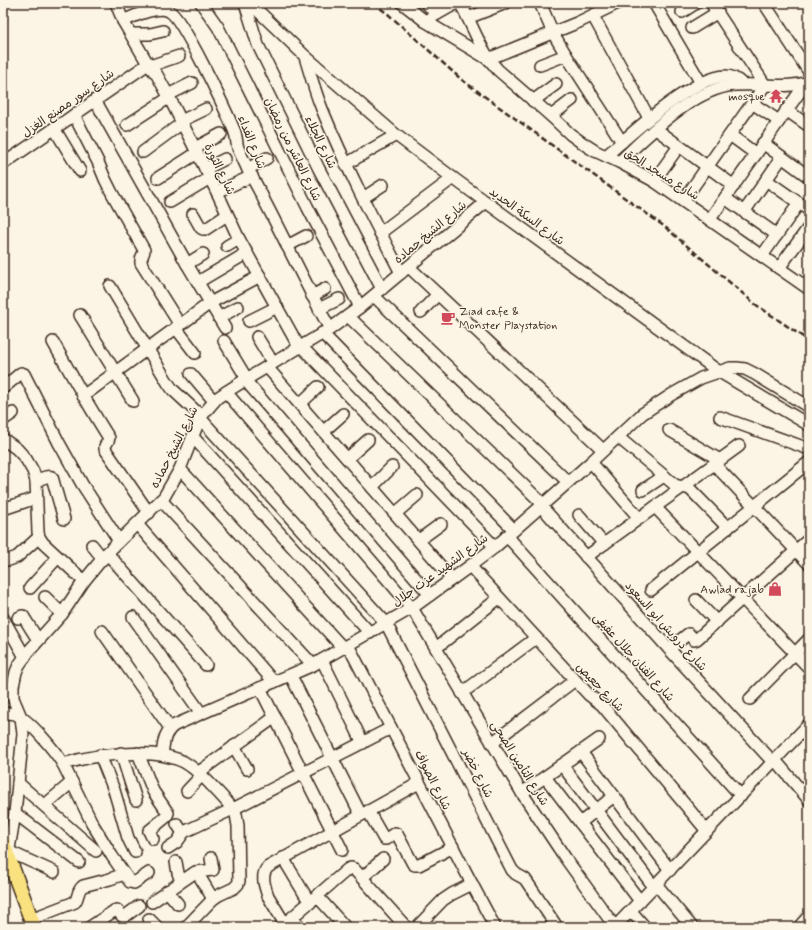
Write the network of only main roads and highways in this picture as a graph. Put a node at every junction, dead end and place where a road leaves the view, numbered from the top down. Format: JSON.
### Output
{"nodes":[{"id":1,"x":6,"y":850,"type":"edge"},
{"id":2,"x":3,"y":870,"type":"edge"},
{"id":3,"x":30,"y":924,"type":"edge"}],
"edges":[{"from":1,"to":3,"type":"main road"},
{"from":2,"to":3,"type":"main road"}]}
